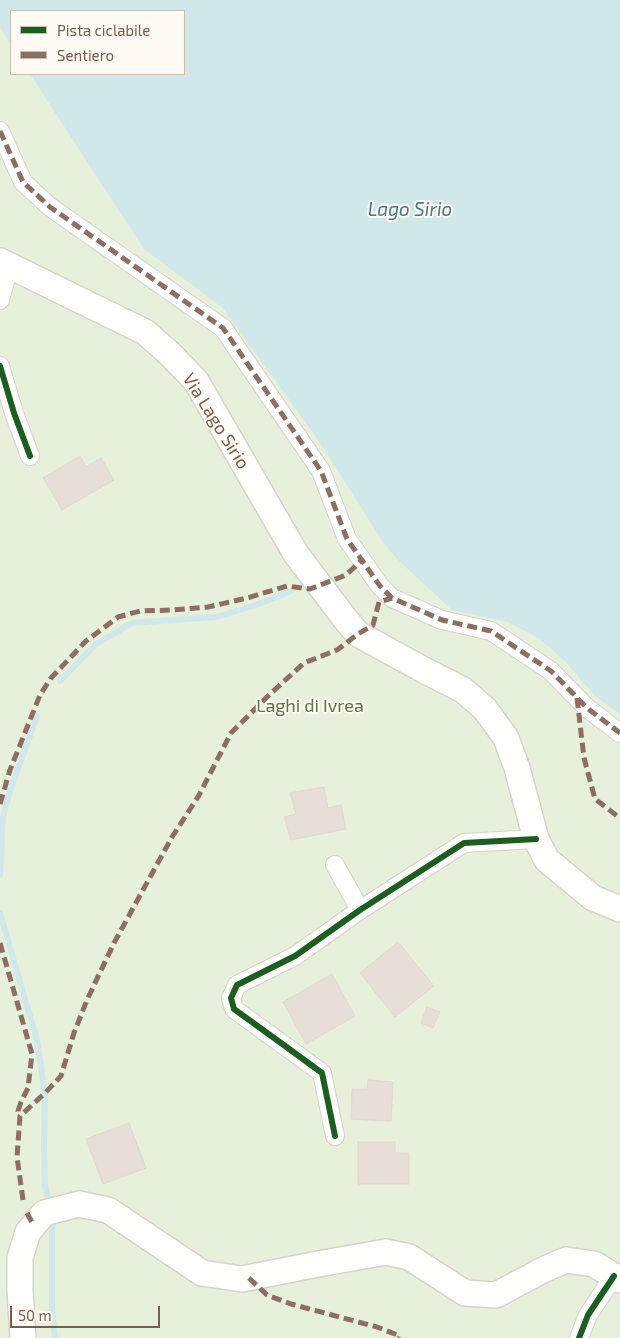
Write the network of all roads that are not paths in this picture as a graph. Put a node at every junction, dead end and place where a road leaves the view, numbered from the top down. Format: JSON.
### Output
{"nodes":[{"id":1,"x":0,"y":131,"type":"edge"},
{"id":2,"x":4,"y":263,"type":"edge"},
{"id":3,"x":0,"y":300,"type":"edge"},
{"id":4,"x":0,"y":366,"type":"edge"},
{"id":5,"x":30,"y":456,"type":"dead end"},
{"id":6,"x":620,"y":733,"type":"edge"},
{"id":7,"x":536,"y":839,"type":"junction"},
{"id":8,"x":335,"y":865,"type":"dead end"},
{"id":9,"x":620,"y":909,"type":"edge"},
{"id":10,"x":360,"y":910,"type":"junction"},
{"id":11,"x":335,"y":1136,"type":"dead end"},
{"id":12,"x":617,"y":1278,"type":"edge"},
{"id":13,"x":23,"y":1338,"type":"edge"},
{"id":14,"x":579,"y":1338,"type":"edge"}],
"edges":[{"from":1,"to":6,"type":"street"},
{"from":2,"to":3,"type":"street"},
{"from":2,"to":7,"type":"main road","name":"Via Lago Sirio"},
{"from":4,"to":5,"type":"street"},
{"from":7,"to":9,"type":"main road"},
{"from":7,"to":10,"type":"street"},
{"from":8,"to":10,"type":"street"},
{"from":10,"to":11,"type":"street"},
{"from":12,"to":13,"type":"main road"},
{"from":12,"to":14,"type":"street"}]}
